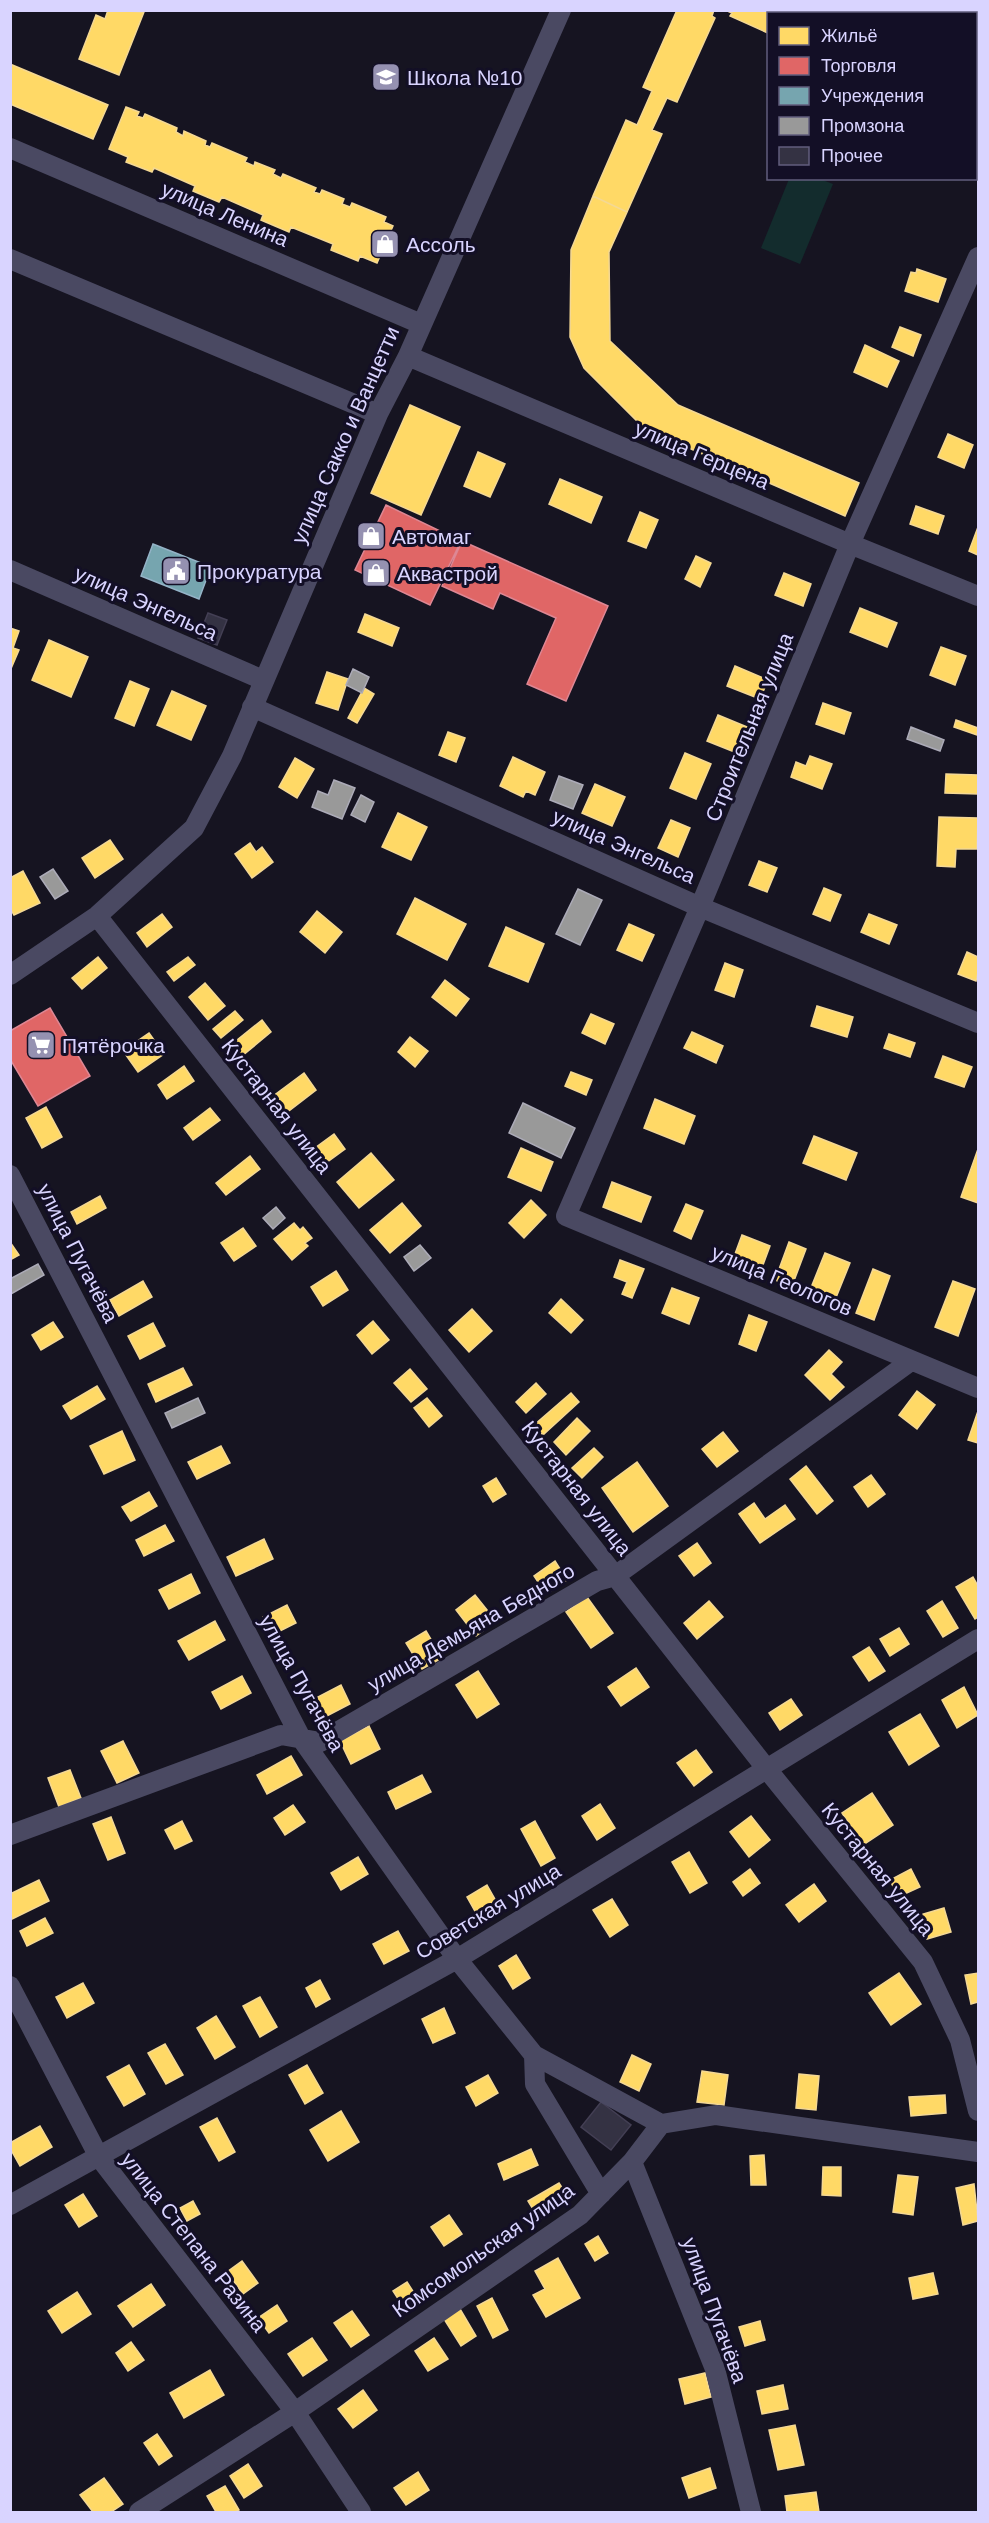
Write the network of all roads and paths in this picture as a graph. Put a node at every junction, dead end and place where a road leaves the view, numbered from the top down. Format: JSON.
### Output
{"nodes":[{"id":1,"x":561,"y":10,"type":"edge"},
{"id":2,"x":10,"y":148,"type":"edge"},
{"id":3,"x":978,"y":257,"type":"edge"},
{"id":4,"x":10,"y":259,"type":"edge"},
{"id":5,"x":421,"y":324,"type":"junction"},
{"id":6,"x":408,"y":356,"type":"junction"},
{"id":7,"x":378,"y":414,"type":"junction"},
{"id":8,"x":850,"y":544,"type":"junction"},
{"id":9,"x":10,"y":570,"type":"edge"},
{"id":10,"x":978,"y":596,"type":"edge"},
{"id":11,"x":263,"y":680,"type":"junction"},
{"id":12,"x":252,"y":707,"type":"junction"},
{"id":13,"x":700,"y":907,"type":"junction"},
{"id":14,"x":97,"y":915,"type":"junction"},
{"id":15,"x":10,"y":975,"type":"edge"},
{"id":16,"x":978,"y":1023,"type":"edge"},
{"id":17,"x":10,"y":1175,"type":"edge"},
{"id":18,"x":566,"y":1216,"type":"joint"},
{"id":19,"x":911,"y":1361,"type":"junction"},
{"id":20,"x":978,"y":1388,"type":"edge"},
{"id":21,"x":615,"y":1576,"type":"junction"},
{"id":22,"x":978,"y":1639,"type":"edge"},
{"id":23,"x":301,"y":1738,"type":"junction"},
{"id":24,"x":766,"y":1768,"type":"junction"},
{"id":25,"x":10,"y":1835,"type":"edge"},
{"id":26,"x":458,"y":1959,"type":"junction"},
{"id":27,"x":10,"y":1986,"type":"edge"},
{"id":28,"x":534,"y":2055,"type":"junction"},
{"id":29,"x":978,"y":2111,"type":"edge"},
{"id":30,"x":661,"y":2124,"type":"junction"},
{"id":31,"x":978,"y":2152,"type":"edge"},
{"id":32,"x":99,"y":2157,"type":"junction"},
{"id":33,"x":632,"y":2162,"type":"junction"},
{"id":34,"x":601,"y":2194,"type":"junction"},
{"id":35,"x":10,"y":2205,"type":"edge"},
{"id":36,"x":295,"y":2412,"type":"junction"},
{"id":37,"x":139,"y":2512,"type":"edge"},
{"id":38,"x":361,"y":2512,"type":"edge"},
{"id":39,"x":752,"y":2512,"type":"edge"}],
"edges":[{"from":1,"to":5,"type":"street","name":"улица Сакко и Ванцетти"},
{"from":2,"to":5,"type":"street","name":"улица Ленина"},
{"from":3,"to":8,"type":"street","name":"Строительная улица"},
{"from":4,"to":7,"type":"street"},
{"from":5,"to":6,"type":"street","name":"улица Сакко и Ванцетти"},
{"from":6,"to":7,"type":"street","name":"улица Сакко и Ванцетти"},
{"from":6,"to":8,"type":"street","name":"улица Герцена"},
{"from":7,"to":11,"type":"street","name":"улица Сакко и Ванцетти"},
{"from":8,"to":10,"type":"street","name":"улица Герцена"},
{"from":8,"to":13,"type":"street","name":"Строительная улица"},
{"from":9,"to":11,"type":"street","name":"улица Энгельса"},
{"from":11,"to":12,"type":"street","name":"улица Сакко и Ванцетти"},
{"from":12,"to":13,"type":"street","name":"улица Энгельса"},
{"from":12,"to":14,"type":"street","name":"улица Сакко и Ванцетти"},
{"from":13,"to":16,"type":"street","name":"улица Энгельса"},
{"from":13,"to":18,"type":"street","name":"Строительная улица"},
{"from":14,"to":15,"type":"street","name":"улица Сакко и Ванцетти"},
{"from":14,"to":21,"type":"street","name":"Кустарная улица"},
{"from":17,"to":23,"type":"street","name":"улица Пугачёва"},
{"from":18,"to":19,"type":"street","name":"улица Геологов"},
{"from":19,"to":20,"type":"street","name":"улица Геологов"},
{"from":19,"to":21,"type":"street","name":"улица Демьяна Бедного"},
{"from":21,"to":23,"type":"street","name":"улица Демьяна Бедного"},
{"from":21,"to":24,"type":"street","name":"Кустарная улица"},
{"from":22,"to":24,"type":"street","name":"Советская улица"},
{"from":23,"to":25,"type":"street","name":"улица Демьяна Бедного"},
{"from":23,"to":26,"type":"street","name":"улица Пугачёва"},
{"from":24,"to":26,"type":"street","name":"Советская улица"},
{"from":24,"to":29,"type":"street","name":"Кустарная улица"},
{"from":26,"to":28,"type":"street","name":"улица Пугачёва"},
{"from":26,"to":32,"type":"street","name":"Советская улица"},
{"from":27,"to":32,"type":"street","name":"улица Степана Разина"},
{"from":28,"to":30,"type":"street","name":"улица Пугачёва"},
{"from":28,"to":34,"type":"street"},
{"from":30,"to":31,"type":"street"},
{"from":30,"to":33,"type":"street","name":"Комсомольская улица"},
{"from":32,"to":35,"type":"street","name":"Советская улица"},
{"from":32,"to":36,"type":"street","name":"улица Степана Разина"},
{"from":33,"to":34,"type":"street","name":"Комсомольская улица"},
{"from":33,"to":39,"type":"street","name":"улица Пугачёва"},
{"from":34,"to":36,"type":"street","name":"Комсомольская улица"},
{"from":36,"to":37,"type":"street","name":"Комсомольская улица"},
{"from":36,"to":38,"type":"street","name":"улица Степана Разина"}]}
